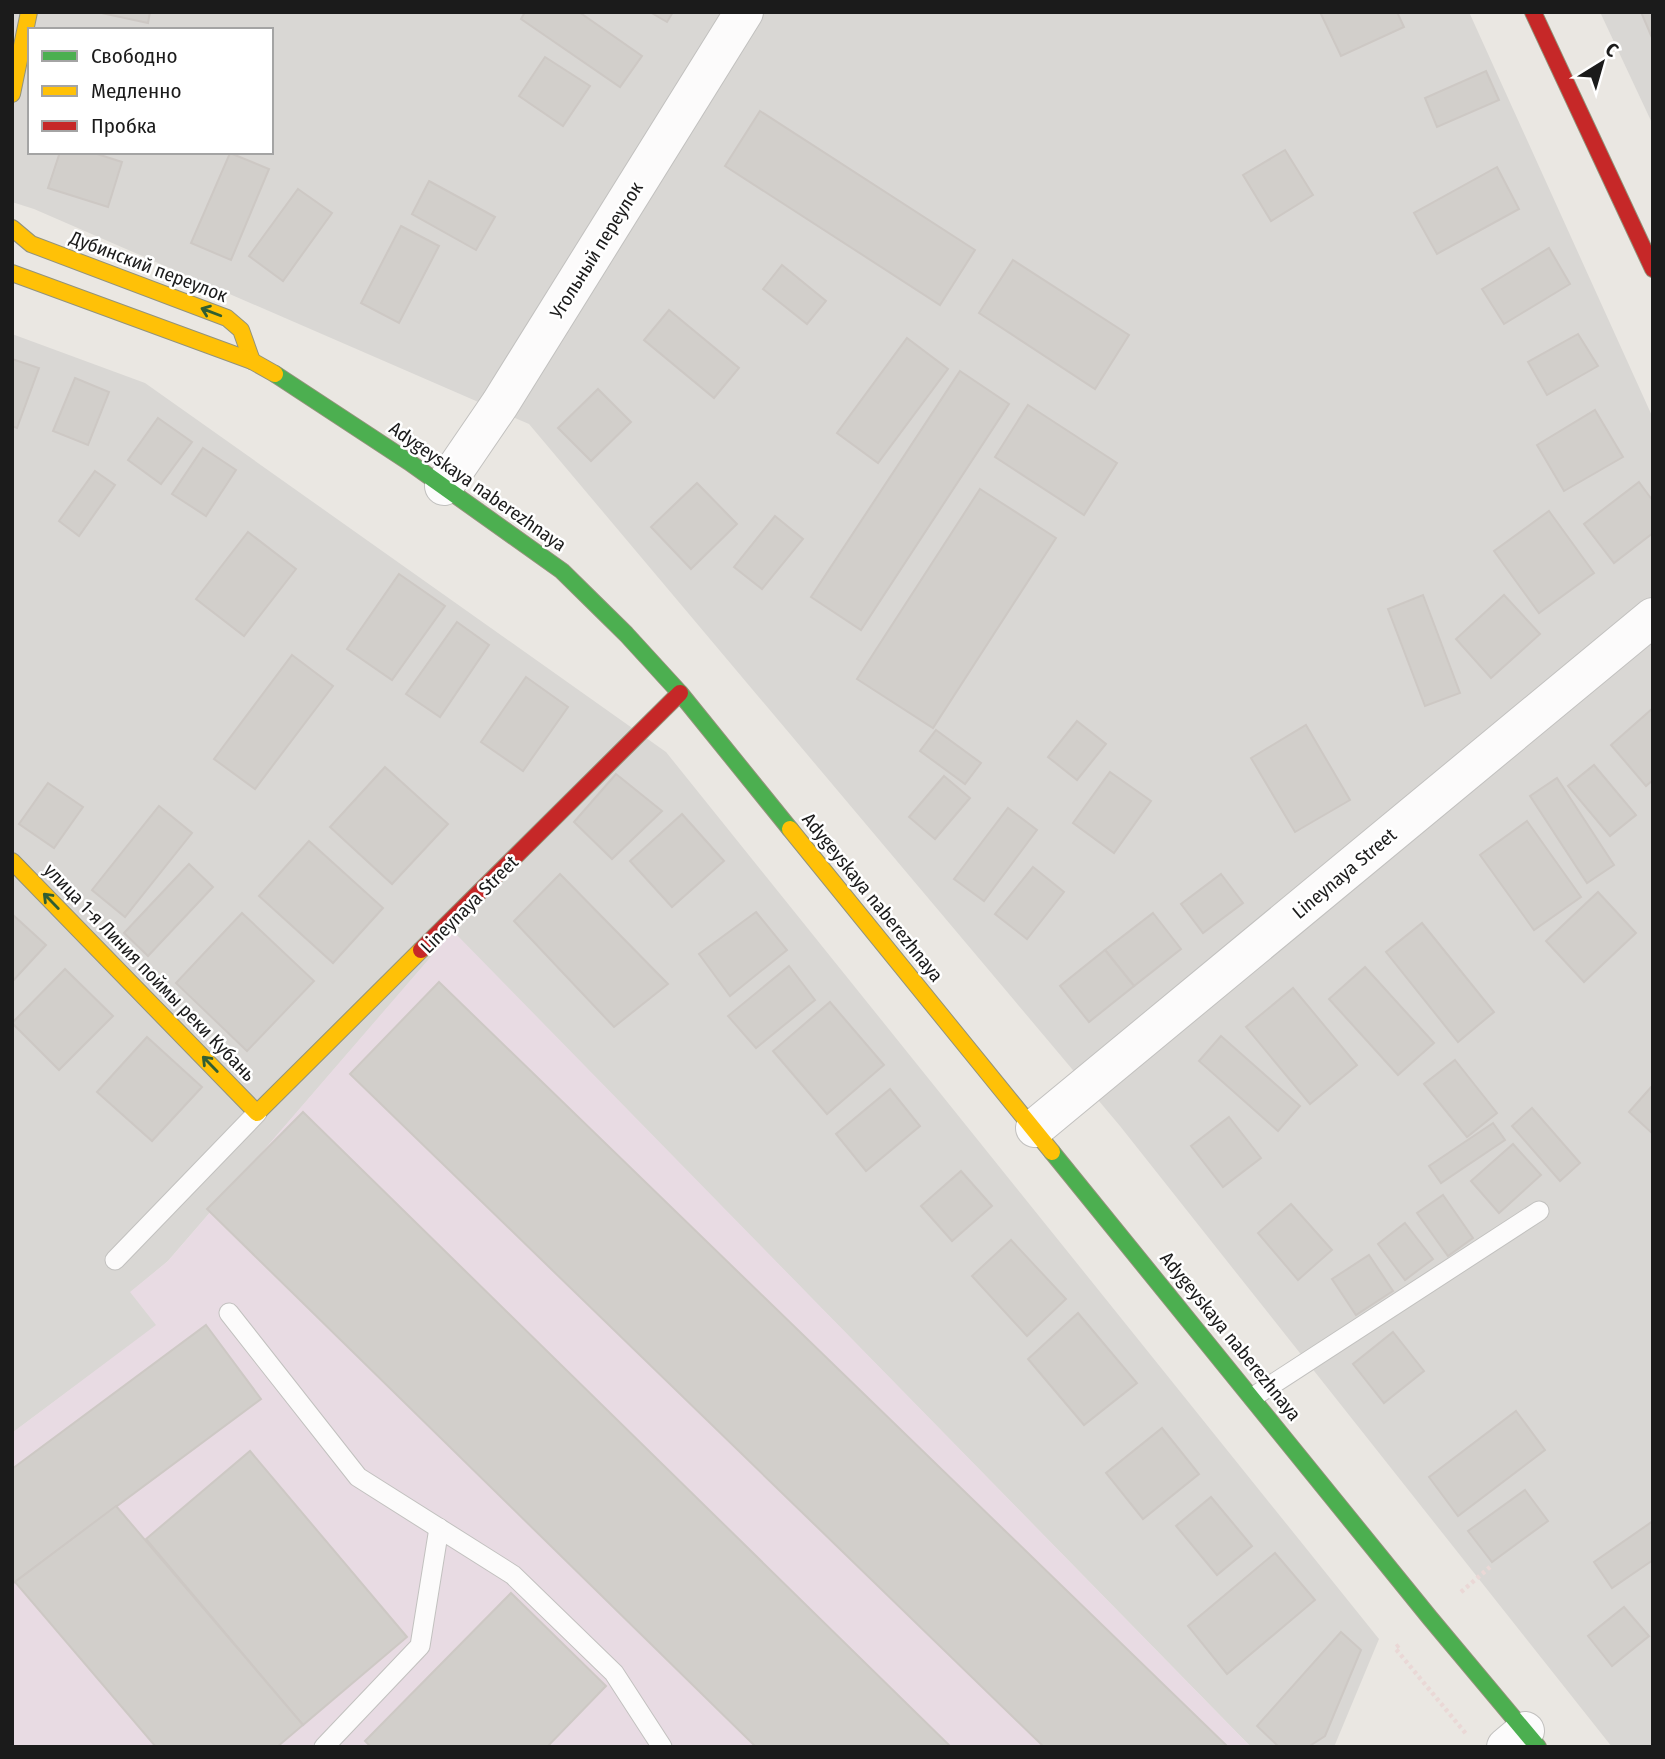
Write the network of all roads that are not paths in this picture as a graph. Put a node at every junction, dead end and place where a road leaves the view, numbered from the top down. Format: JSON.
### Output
{"nodes":[{"id":1,"x":29,"y":12,"type":"edge"},
{"id":2,"x":744,"y":12,"type":"edge"},
{"id":3,"x":1533,"y":12,"type":"edge"},
{"id":4,"x":12,"y":94,"type":"edge"},
{"id":5,"x":12,"y":228,"type":"edge"},
{"id":6,"x":1653,"y":270,"type":"edge"},
{"id":7,"x":12,"y":273,"type":"edge"},
{"id":8,"x":251,"y":361,"type":"junction"},
{"id":9,"x":444,"y":486,"type":"junction"},
{"id":10,"x":1653,"y":617,"type":"edge"},
{"id":11,"x":680,"y":694,"type":"junction"},
{"id":12,"x":12,"y":861,"type":"edge"},
{"id":13,"x":257,"y":1113,"type":"junction"},
{"id":14,"x":1035,"y":1128,"type":"junction"},
{"id":15,"x":1539,"y":1212,"type":"dead end"},
{"id":16,"x":115,"y":1259,"type":"dead end"},
{"id":17,"x":229,"y":1313,"type":"dead end"},
{"id":18,"x":1253,"y":1397,"type":"junction"},
{"id":19,"x":439,"y":1528,"type":"junction"},
{"id":20,"x":1523,"y":1741,"type":"edge"},
{"id":21,"x":324,"y":1747,"type":"edge"},
{"id":22,"x":662,"y":1747,"type":"edge"}],
"edges":[{"from":1,"to":4,"type":"street"},
{"from":2,"to":9,"type":"street","name":"Угольный переулок"},
{"from":3,"to":6,"type":"street"},
{"from":8,"to":5,"type":"street","name":"Дубинский переулок","one_way":true},
{"from":7,"to":8,"type":"street","name":"Adygeyskaya naberezhnaya"},
{"from":8,"to":9,"type":"street","name":"Adygeyskaya naberezhnaya"},
{"from":9,"to":11,"type":"street","name":"Adygeyskaya naberezhnaya"},
{"from":10,"to":14,"type":"street","name":"Lineynaya Street"},
{"from":11,"to":13,"type":"street","name":"Lineynaya Street"},
{"from":11,"to":14,"type":"street","name":"Adygeyskaya naberezhnaya"},
{"from":13,"to":12,"type":"street","name":"улица 1-я Линия поймы реки Кубань","one_way":true},
{"from":13,"to":16,"type":"lane"},
{"from":14,"to":18,"type":"street","name":"Adygeyskaya naberezhnaya"},
{"from":15,"to":18,"type":"lane"},
{"from":17,"to":19,"type":"lane"},
{"from":18,"to":20,"type":"street","name":"Adygeyskaya naberezhnaya"},
{"from":19,"to":21,"type":"lane"},
{"from":19,"to":22,"type":"lane"}]}
